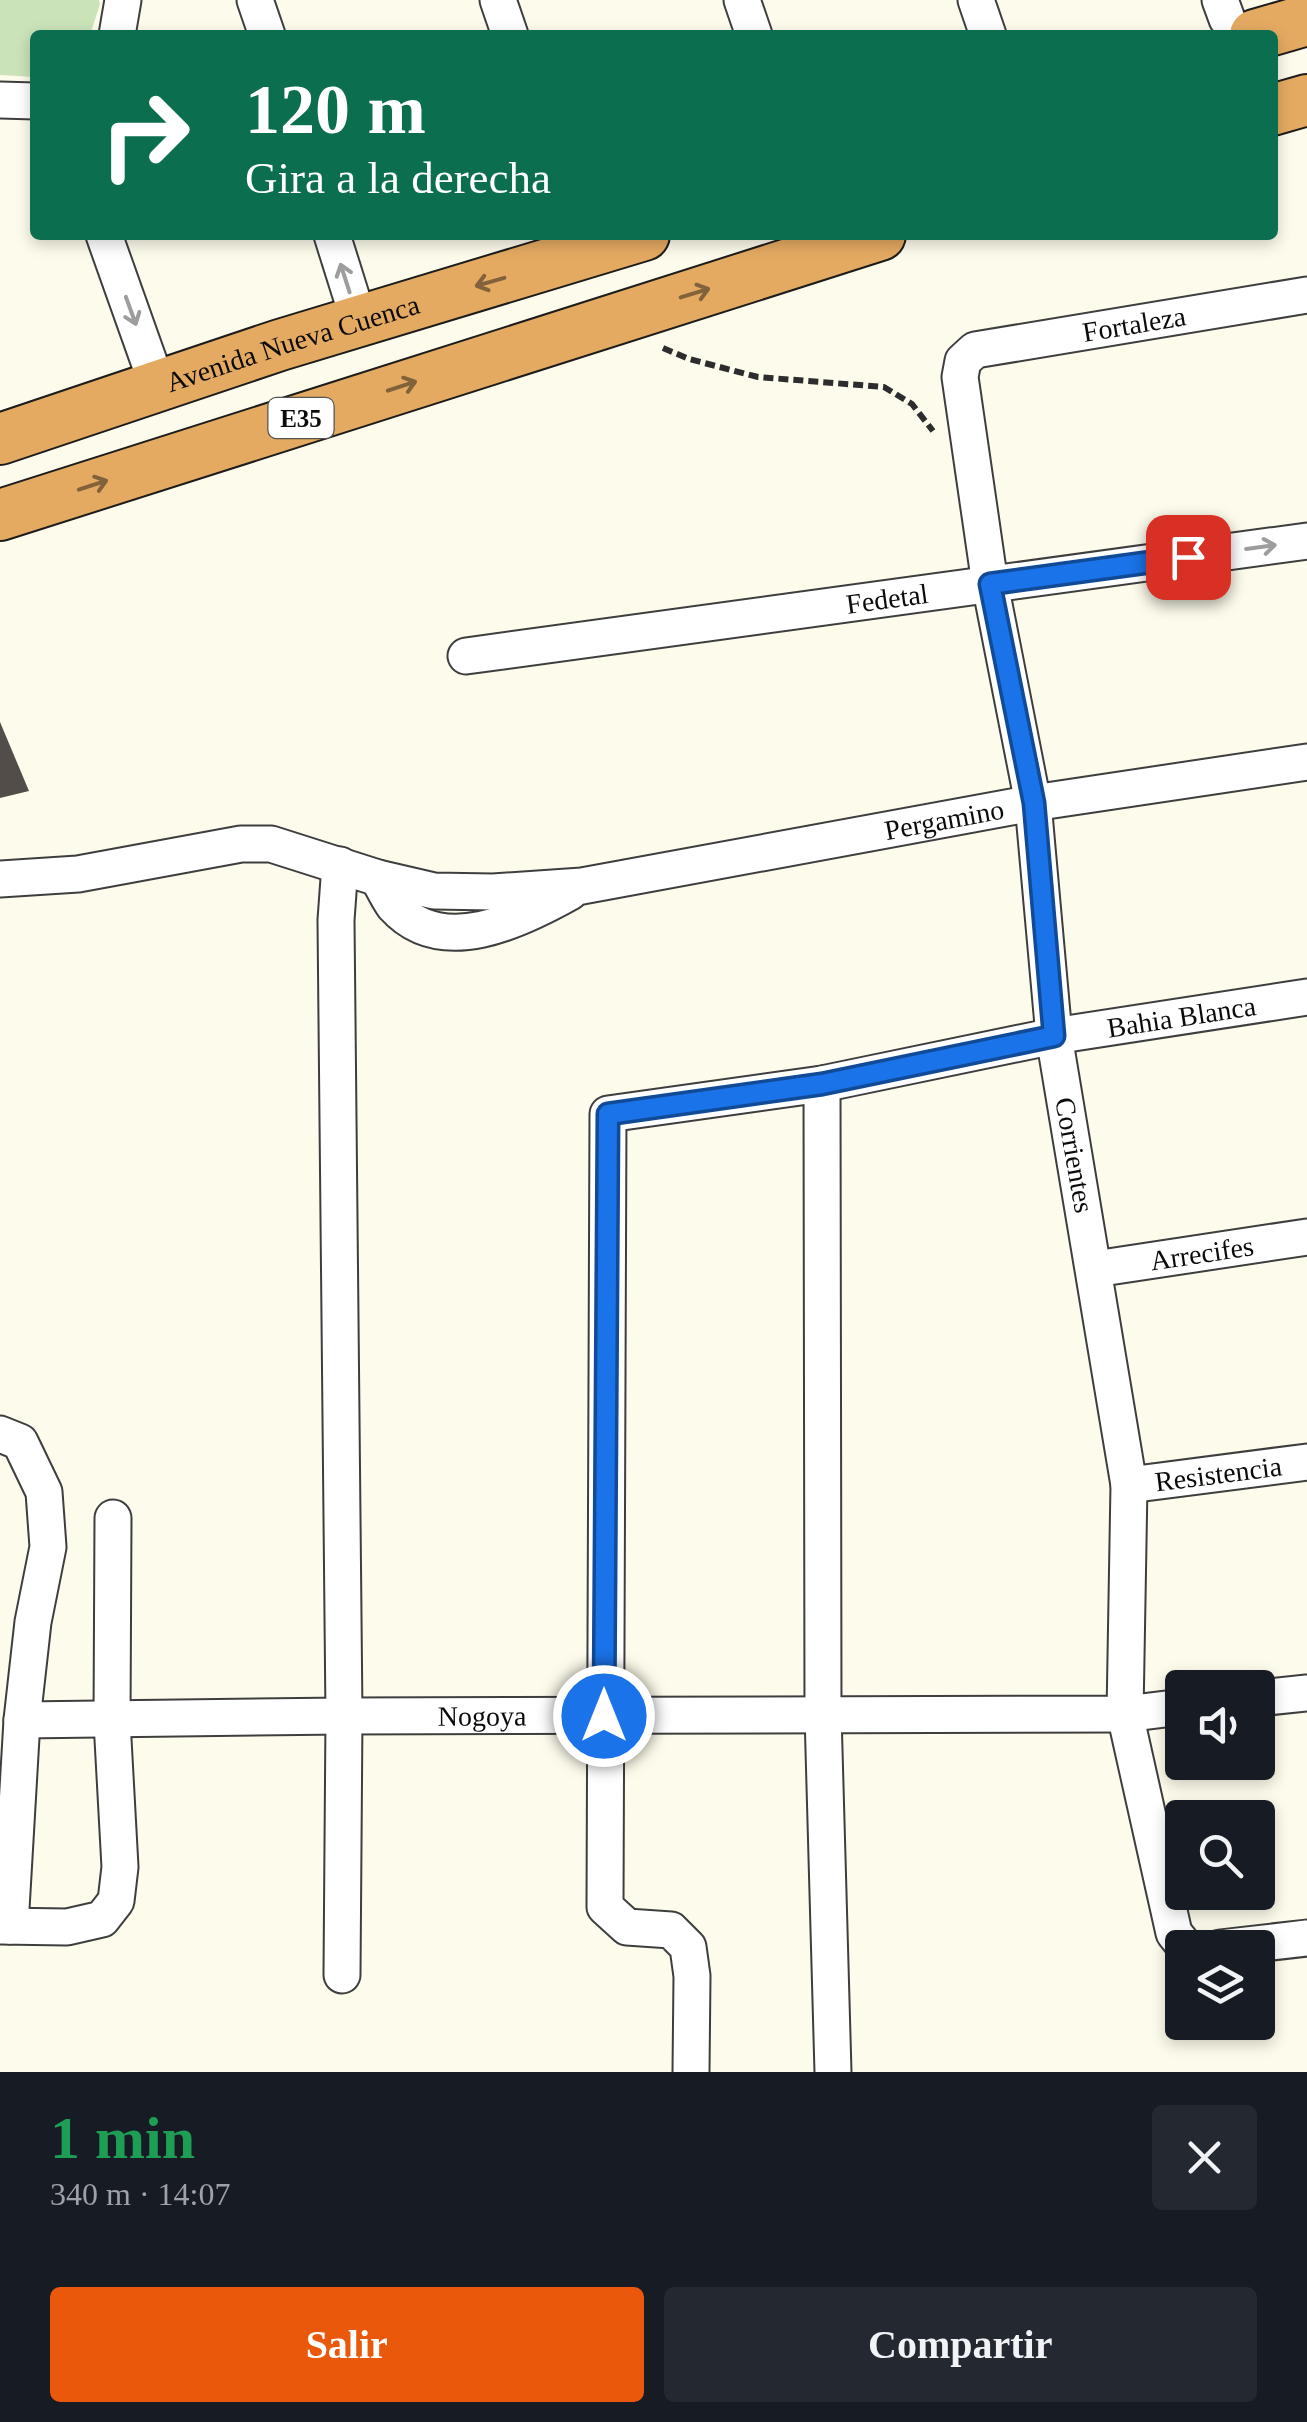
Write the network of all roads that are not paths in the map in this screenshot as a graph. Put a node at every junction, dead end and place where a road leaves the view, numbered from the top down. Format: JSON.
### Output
{"nodes":[{"id":1,"x":123,"y":0,"type":"edge"},
{"id":2,"x":256,"y":0,"type":"edge"},
{"id":3,"x":498,"y":0,"type":"edge"},
{"id":4,"x":742,"y":0,"type":"edge"},
{"id":5,"x":976,"y":0,"type":"edge"},
{"id":6,"x":1234,"y":18,"type":"edge"},
{"id":7,"x":1307,"y":20,"type":"edge"},
{"id":8,"x":118,"y":30,"type":"edge"},
{"id":9,"x":265,"y":30,"type":"edge"},
{"id":10,"x":508,"y":30,"type":"edge"},
{"id":11,"x":752,"y":30,"type":"edge"},
{"id":12,"x":986,"y":30,"type":"edge"},
{"id":13,"x":0,"y":100,"type":"edge"},
{"id":14,"x":30,"y":100,"type":"edge"},
{"id":15,"x":1307,"y":100,"type":"edge"},
{"id":16,"x":1278,"y":108,"type":"edge"},
{"id":17,"x":106,"y":240,"type":"edge"},
{"id":18,"x":334,"y":240,"type":"edge"},
{"id":19,"x":629,"y":240,"type":"edge"},
{"id":20,"x":864,"y":240,"type":"edge"},
{"id":21,"x":1307,"y":295,"type":"edge"},
{"id":22,"x":359,"y":321,"type":"junction"},
{"id":23,"x":963,"y":361,"type":"joint"},
{"id":24,"x":158,"y":386,"type":"junction"},
{"id":25,"x":0,"y":439,"type":"edge"},
{"id":26,"x":0,"y":515,"type":"edge"},
{"id":27,"x":1307,"y":541,"type":"edge"},
{"id":28,"x":990,"y":584,"type":"junction"},
{"id":29,"x":466,"y":656,"type":"dead end"},
{"id":30,"x":1307,"y":762,"type":"edge"},
{"id":31,"x":1034,"y":803,"type":"junction"},
{"id":32,"x":340,"y":865,"type":"junction"},
{"id":33,"x":0,"y":880,"type":"edge"},
{"id":34,"x":1307,"y":997,"type":"edge"},
{"id":35,"x":1054,"y":1036,"type":"junction"},
{"id":36,"x":822,"y":1084,"type":"junction"},
{"id":37,"x":1307,"y":1237,"type":"edge"},
{"id":38,"x":1095,"y":1269,"type":"junction"},
{"id":39,"x":0,"y":1434,"type":"edge"},
{"id":40,"x":1307,"y":1462,"type":"edge"},
{"id":41,"x":1129,"y":1485,"type":"junction"},
{"id":42,"x":112,"y":1518,"type":"dead end"},
{"id":43,"x":1307,"y":1693,"type":"edge"},
{"id":44,"x":1275,"y":1696,"type":"edge"},
{"id":45,"x":1165,"y":1709,"type":"edge"},
{"id":46,"x":823,"y":1714,"type":"junction"},
{"id":47,"x":1125,"y":1714,"type":"junction"},
{"id":48,"x":344,"y":1716,"type":"junction"},
{"id":49,"x":604,"y":1716,"type":"junction"},
{"id":50,"x":22,"y":1720,"type":"junction"},
{"id":51,"x":112,"y":1720,"type":"junction"},
{"id":52,"x":5,"y":1926,"type":"edge"},
{"id":53,"x":1173,"y":1930,"type":"edge"},
{"id":54,"x":1307,"y":1938,"type":"edge"},
{"id":55,"x":1275,"y":1942,"type":"edge"},
{"id":56,"x":342,"y":1974,"type":"dead end"},
{"id":57,"x":691,"y":2072,"type":"edge"},
{"id":58,"x":833,"y":2072,"type":"edge"}],
"edges":[{"from":1,"to":8,"type":"street"},
{"from":2,"to":9,"type":"street"},
{"from":3,"to":10,"type":"street"},
{"from":4,"to":11,"type":"street"},
{"from":5,"to":12,"type":"street"},
{"from":6,"to":7,"type":"highway"},
{"from":13,"to":14,"type":"street"},
{"from":15,"to":16,"type":"highway"},
{"from":17,"to":24,"type":"street","one_way":true},
{"from":22,"to":18,"type":"street","one_way":true},
{"from":19,"to":22,"type":"highway","name":"Avenida Nueva Cuenca","one_way":true},
{"from":26,"to":20,"type":"highway","number":"E35","one_way":true},
{"from":21,"to":23,"type":"street","name":"Fortaleza"},
{"from":22,"to":24,"type":"highway","name":"Avenida Nueva Cuenca"},
{"from":23,"to":28,"type":"street","name":"Corrientes"},
{"from":24,"to":25,"type":"highway","name":"Avenida Nueva Cuenca"},
{"from":28,"to":27,"type":"street","name":"Fedetal","one_way":true},
{"from":28,"to":29,"type":"street","name":"Fedetal"},
{"from":28,"to":31,"type":"street","name":"Corrientes"},
{"from":30,"to":31,"type":"street","name":"Pergamino"},
{"from":31,"to":32,"type":"street","name":"Pergamino"},
{"from":31,"to":35,"type":"street","name":"Corrientes"},
{"from":32,"to":33,"type":"street","name":"Pergamino"},
{"from":32,"to":48,"type":"street"},
{"from":34,"to":35,"type":"street","name":"Bahia Blanca"},
{"from":35,"to":36,"type":"street","name":"Bahia Blanca"},
{"from":35,"to":38,"type":"street","name":"Corrientes"},
{"from":36,"to":46,"type":"street"},
{"from":36,"to":49,"type":"street","name":"Bahia Blanca"},
{"from":37,"to":38,"type":"street","name":"Arrecifes"},
{"from":38,"to":41,"type":"street","name":"Corrientes"},
{"from":39,"to":50,"type":"street"},
{"from":40,"to":41,"type":"street","name":"Resistencia"},
{"from":41,"to":47,"type":"street","name":"Corrientes"},
{"from":42,"to":51,"type":"street"},
{"from":43,"to":44,"type":"street"},
{"from":45,"to":47,"type":"street","name":"Nogoya"},
{"from":46,"to":47,"type":"street","name":"Nogoya"},
{"from":46,"to":49,"type":"street","name":"Nogoya"},
{"from":46,"to":58,"type":"street"},
{"from":47,"to":53,"type":"street","name":"Corrientes"},
{"from":48,"to":49,"type":"street","name":"Nogoya"},
{"from":48,"to":51,"type":"street","name":"Nogoya"},
{"from":48,"to":56,"type":"street"},
{"from":49,"to":57,"type":"street"},
{"from":50,"to":51,"type":"street","name":"Nogoya"},
{"from":50,"to":52,"type":"street"},
{"from":51,"to":52,"type":"street"},
{"from":54,"to":55,"type":"street"}]}
